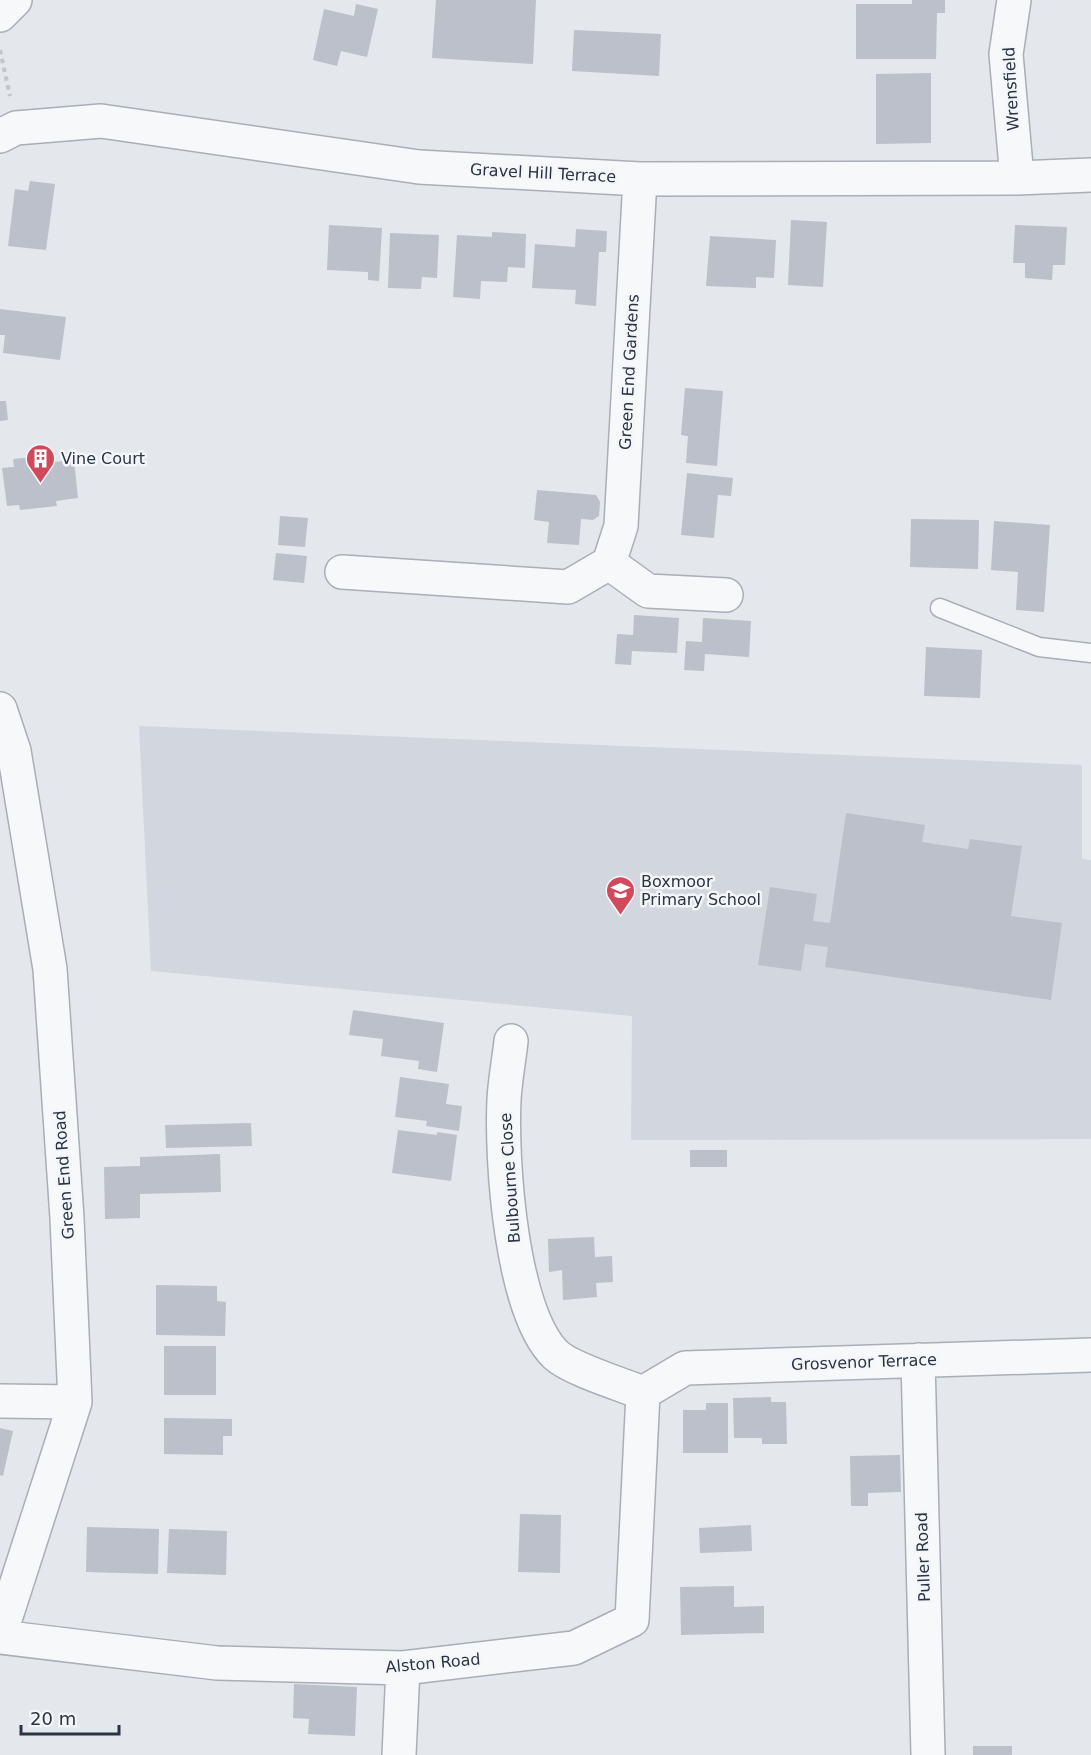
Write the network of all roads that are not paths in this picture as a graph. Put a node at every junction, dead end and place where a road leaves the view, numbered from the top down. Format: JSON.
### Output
{"nodes":[{"id":1,"x":15,"y":0,"type":"edge"},
{"id":2,"x":1014,"y":0,"type":"edge"},
{"id":3,"x":0,"y":15,"type":"edge"},
{"id":4,"x":8,"y":132,"type":"edge"},
{"id":5,"x":1091,"y":174,"type":"edge"},
{"id":6,"x":1017,"y":178,"type":"junction"},
{"id":7,"x":640,"y":179,"type":"junction"},
{"id":8,"x":609,"y":563,"type":"junction"},
{"id":9,"x":342,"y":572,"type":"dead end"},
{"id":10,"x":726,"y":595,"type":"dead end"},
{"id":11,"x":940,"y":608,"type":"dead end"},
{"id":12,"x":1091,"y":653,"type":"edge"},
{"id":13,"x":0,"y":709,"type":"edge"},
{"id":14,"x":512,"y":1041,"type":"dead end"},
{"id":15,"x":1091,"y":1355,"type":"edge"},
{"id":16,"x":918,"y":1360,"type":"junction"},
{"id":17,"x":644,"y":1393,"type":"junction"},
{"id":18,"x":0,"y":1401,"type":"edge"},
{"id":19,"x":75,"y":1402,"type":"junction"},
{"id":20,"x":0,"y":1636,"type":"edge"},
{"id":21,"x":402,"y":1668,"type":"junction"},
{"id":22,"x":399,"y":1755,"type":"edge"},
{"id":23,"x":928,"y":1755,"type":"edge"}],
"edges":[{"from":1,"to":3,"type":"street"},
{"from":2,"to":6,"type":"street","name":"Wrensfield"},
{"from":4,"to":7,"type":"street","name":"Gravel Hill Terrace"},
{"from":5,"to":6,"type":"street","name":"Gravel Hill Terrace"},
{"from":6,"to":7,"type":"street","name":"Gravel Hill Terrace"},
{"from":7,"to":8,"type":"street","name":"Green End Gardens"},
{"from":8,"to":9,"type":"street"},
{"from":8,"to":10,"type":"street"},
{"from":11,"to":12,"type":"lane"},
{"from":13,"to":19,"type":"street","name":"Green End Road"},
{"from":14,"to":17,"type":"street","name":"Bulbourne Close"},
{"from":15,"to":16,"type":"street","name":"Grosvenor Terrace"},
{"from":16,"to":17,"type":"street","name":"Grosvenor Terrace"},
{"from":16,"to":23,"type":"street","name":"Puller Road"},
{"from":17,"to":21,"type":"street","name":"Alston Road"},
{"from":18,"to":19,"type":"street"},
{"from":19,"to":20,"type":"street","name":"Green End Road"},
{"from":20,"to":21,"type":"street","name":"Alston Road"},
{"from":21,"to":22,"type":"street"}]}
